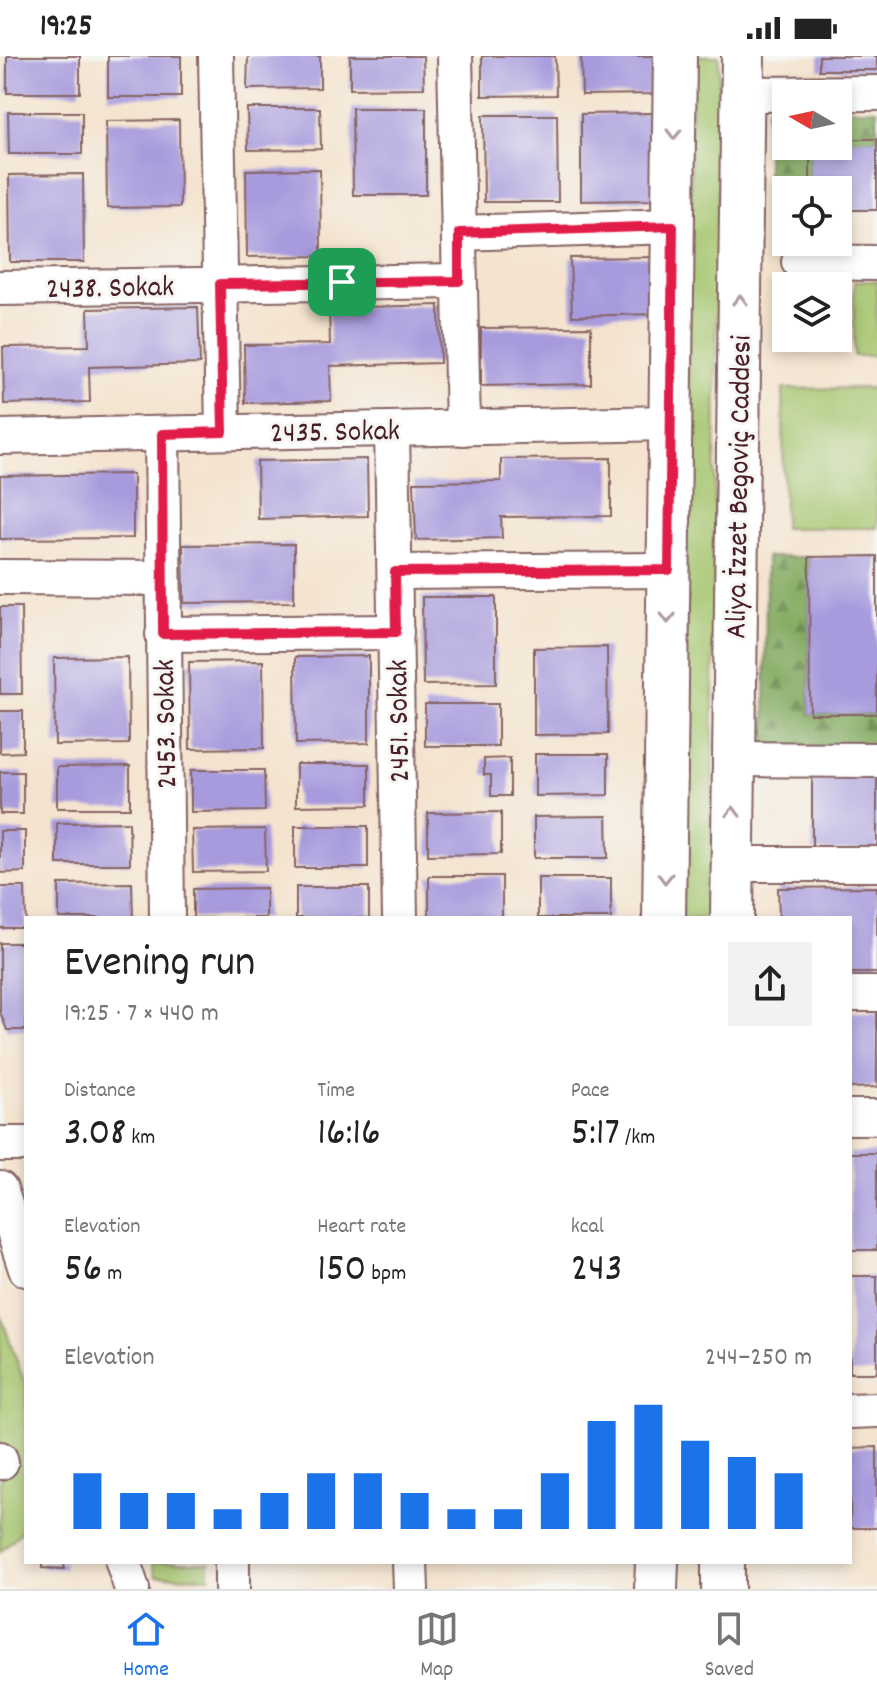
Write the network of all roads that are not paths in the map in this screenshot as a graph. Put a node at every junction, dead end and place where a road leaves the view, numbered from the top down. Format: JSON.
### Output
{"nodes":[{"id":1,"x":216,"y":56,"type":"edge"},
{"id":2,"x":455,"y":56,"type":"edge"},
{"id":3,"x":675,"y":56,"type":"edge"},
{"id":4,"x":742,"y":75,"type":"edge"},
{"id":5,"x":877,"y":93,"type":"edge"},
{"id":6,"x":673,"y":226,"type":"junction"},
{"id":7,"x":459,"y":233,"type":"junction"},
{"id":8,"x":799,"y":262,"type":"dead end"},
{"id":9,"x":877,"y":263,"type":"edge"},
{"id":10,"x":459,"y":281,"type":"junction"},
{"id":11,"x":220,"y":284,"type":"junction"},
{"id":12,"x":0,"y":288,"type":"edge"},
{"id":13,"x":670,"y":423,"type":"junction"},
{"id":14,"x":463,"y":428,"type":"junction"},
{"id":15,"x":392,"y":429,"type":"junction"},
{"id":16,"x":223,"y":432,"type":"junction"},
{"id":17,"x":162,"y":434,"type":"junction"},
{"id":18,"x":0,"y":437,"type":"edge"},
{"id":19,"x":669,"y":570,"type":"junction"},
{"id":20,"x":395,"y":572,"type":"junction"},
{"id":21,"x":0,"y":577,"type":"edge"},
{"id":22,"x":162,"y":578,"type":"junction"},
{"id":23,"x":396,"y":632,"type":"junction"},
{"id":24,"x":163,"y":634,"type":"junction"},
{"id":25,"x":734,"y":759,"type":"junction"},
{"id":26,"x":877,"y":760,"type":"edge"},
{"id":27,"x":732,"y":864,"type":"junction"},
{"id":28,"x":877,"y":864,"type":"edge"},
{"id":29,"x":167,"y":916,"type":"edge"},
{"id":30,"x":400,"y":916,"type":"edge"},
{"id":31,"x":664,"y":916,"type":"edge"},
{"id":32,"x":732,"y":916,"type":"edge"},
{"id":33,"x":852,"y":994,"type":"edge"},
{"id":34,"x":877,"y":994,"type":"edge"},
{"id":35,"x":852,"y":1117,"type":"edge"},
{"id":36,"x":877,"y":1117,"type":"edge"},
{"id":37,"x":0,"y":1144,"type":"edge"},
{"id":38,"x":24,"y":1144,"type":"edge"},
{"id":39,"x":0,"y":1189,"type":"edge"},
{"id":40,"x":24,"y":1263,"type":"edge"},
{"id":41,"x":877,"y":1410,"type":"edge"},
{"id":42,"x":852,"y":1411,"type":"edge"},
{"id":43,"x":124,"y":1564,"type":"edge"},
{"id":44,"x":232,"y":1564,"type":"edge"},
{"id":45,"x":410,"y":1564,"type":"edge"},
{"id":46,"x":657,"y":1564,"type":"edge"},
{"id":47,"x":723,"y":1564,"type":"edge"},
{"id":48,"x":132,"y":1589,"type":"edge"},
{"id":49,"x":232,"y":1589,"type":"edge"},
{"id":50,"x":411,"y":1589,"type":"edge"},
{"id":51,"x":656,"y":1589,"type":"edge"},
{"id":52,"x":723,"y":1589,"type":"edge"}],
"edges":[{"from":1,"to":11,"type":"street"},
{"from":2,"to":7,"type":"street"},
{"from":3,"to":6,"type":"main road","one_way":true},
{"from":4,"to":5,"type":"street"},
{"from":25,"to":4,"type":"main road","name":"Aliya İzzet Begoviç Caddesi","one_way":true},
{"from":6,"to":7,"type":"street"},
{"from":6,"to":13,"type":"main road"},
{"from":7,"to":10,"type":"street"},
{"from":8,"to":9,"type":"street"},
{"from":10,"to":11,"type":"street","name":"2438. Sokak"},
{"from":10,"to":14,"type":"street"},
{"from":11,"to":12,"type":"street","name":"2438. Sokak"},
{"from":11,"to":16,"type":"street"},
{"from":13,"to":14,"type":"street","name":"2435. Sokak"},
{"from":13,"to":19,"type":"main road"},
{"from":14,"to":15,"type":"street","name":"2435. Sokak"},
{"from":15,"to":16,"type":"street","name":"2435. Sokak"},
{"from":15,"to":20,"type":"street","name":"2451. Sokak"},
{"from":16,"to":17,"type":"street","name":"2435. Sokak"},
{"from":17,"to":18,"type":"street","name":"2435. Sokak"},
{"from":17,"to":22,"type":"street","name":"2453. Sokak"},
{"from":19,"to":20,"type":"street"},
{"from":19,"to":31,"type":"main road","one_way":true},
{"from":20,"to":23,"type":"street","name":"2451. Sokak"},
{"from":21,"to":22,"type":"street"},
{"from":22,"to":24,"type":"street","name":"2453. Sokak"},
{"from":23,"to":24,"type":"street"},
{"from":23,"to":30,"type":"street","name":"2451. Sokak"},
{"from":24,"to":29,"type":"street","name":"2453. Sokak"},
{"from":25,"to":26,"type":"street"},
{"from":27,"to":25,"type":"main road","name":"Aliya İzzet Begoviç Caddesi","one_way":true},
{"from":27,"to":28,"type":"street"},
{"from":27,"to":32,"type":"main road","name":"Aliya İzzet Begoviç Caddesi"},
{"from":33,"to":34,"type":"street"},
{"from":35,"to":36,"type":"street"},
{"from":37,"to":38,"type":"street"},
{"from":39,"to":40,"type":"street"},
{"from":41,"to":42,"type":"street"},
{"from":43,"to":48,"type":"street"},
{"from":44,"to":49,"type":"street"},
{"from":45,"to":50,"type":"street"},
{"from":46,"to":51,"type":"main road"},
{"from":47,"to":52,"type":"main road"}]}
